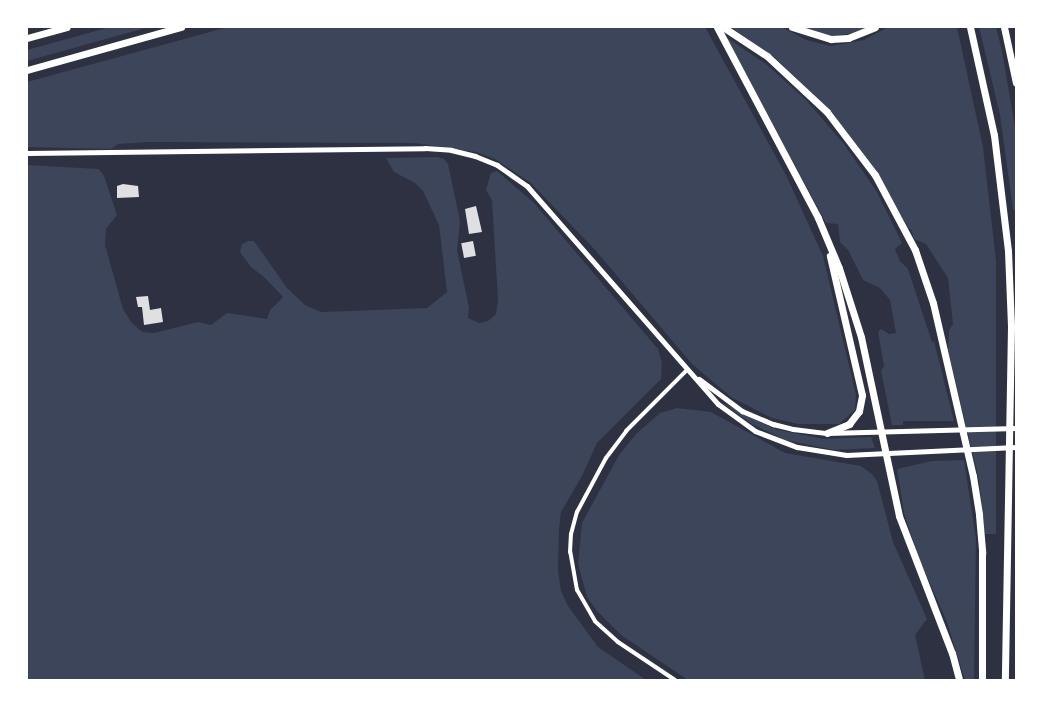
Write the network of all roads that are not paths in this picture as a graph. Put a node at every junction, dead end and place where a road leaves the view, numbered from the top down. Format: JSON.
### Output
{"nodes":[{"id":1,"x":67,"y":27,"type":"edge"},
{"id":2,"x":181,"y":27,"type":"edge"},
{"id":3,"x":717,"y":27,"type":"edge"},
{"id":4,"x":723,"y":27,"type":"edge"},
{"id":5,"x":792,"y":27,"type":"edge"},
{"id":6,"x":875,"y":27,"type":"edge"},
{"id":7,"x":970,"y":27,"type":"edge"},
{"id":8,"x":1004,"y":27,"type":"edge"},
{"id":9,"x":27,"y":38,"type":"edge"},
{"id":10,"x":27,"y":70,"type":"edge"},
{"id":11,"x":1016,"y":83,"type":"edge"},
{"id":12,"x":27,"y":153,"type":"edge"},
{"id":13,"x":826,"y":238,"type":"junction"},
{"id":14,"x":687,"y":370,"type":"junction"},
{"id":15,"x":1016,"y":428,"type":"edge"},
{"id":16,"x":881,"y":432,"type":"junction"},
{"id":17,"x":827,"y":433,"type":"junction"},
{"id":18,"x":1016,"y":447,"type":"edge"},
{"id":19,"x":885,"y":454,"type":"junction"},
{"id":20,"x":675,"y":680,"type":"edge"},
{"id":21,"x":959,"y":680,"type":"edge"},
{"id":22,"x":982,"y":680,"type":"edge"},
{"id":23,"x":1005,"y":680,"type":"edge"}],
"edges":[{"from":1,"to":9,"type":"highway"},
{"from":2,"to":10,"type":"highway"},
{"from":3,"to":13,"type":"highway"},
{"from":4,"to":22,"type":"highway"},
{"from":5,"to":6,"type":"highway"},
{"from":7,"to":23,"type":"highway"},
{"from":8,"to":11,"type":"highway"},
{"from":12,"to":14,"type":"main road"},
{"from":13,"to":16,"type":"highway"},
{"from":13,"to":17,"type":"highway"},
{"from":14,"to":17,"type":"main road"},
{"from":14,"to":19,"type":"main road"},
{"from":14,"to":20,"type":"street"},
{"from":15,"to":16,"type":"main road"},
{"from":16,"to":17,"type":"main road"},
{"from":16,"to":19,"type":"highway"},
{"from":18,"to":19,"type":"main road"},
{"from":19,"to":21,"type":"highway"}]}
